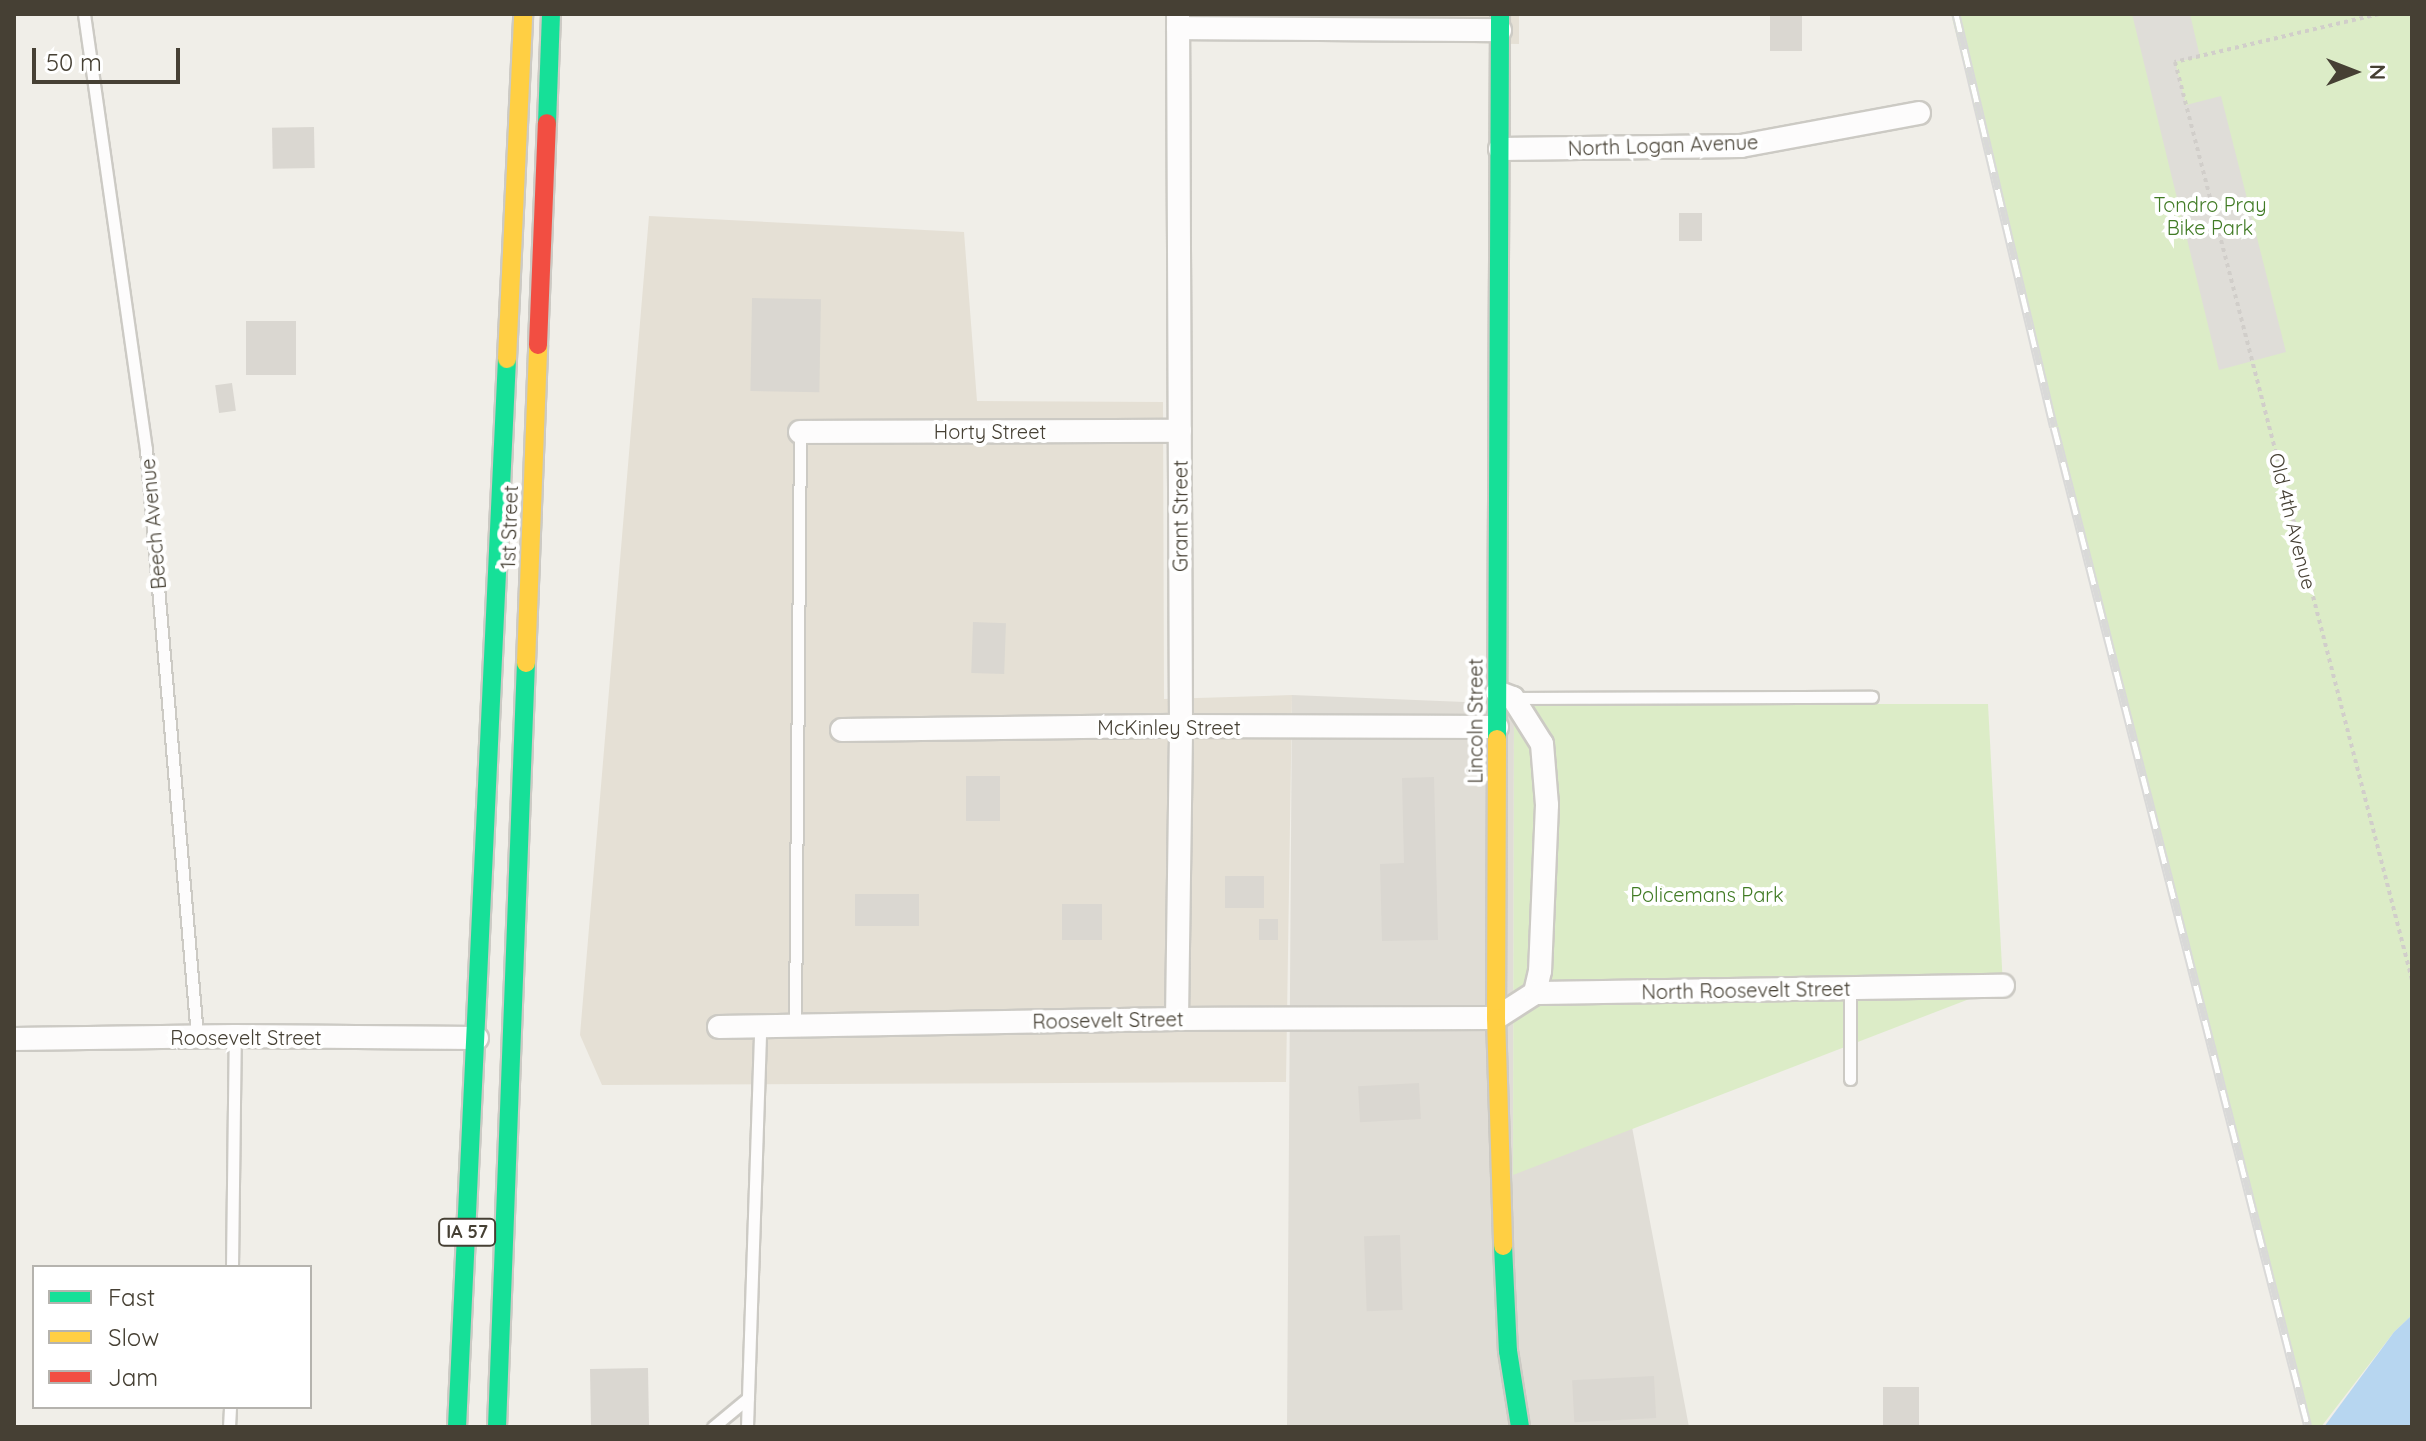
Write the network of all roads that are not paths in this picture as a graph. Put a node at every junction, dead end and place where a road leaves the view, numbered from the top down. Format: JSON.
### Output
{"nodes":[{"id":1,"x":84,"y":14,"type":"edge"},
{"id":2,"x":523,"y":14,"type":"edge"},
{"id":3,"x":551,"y":14,"type":"edge"},
{"id":4,"x":1178,"y":21,"type":"edge"},
{"id":5,"x":1335,"y":22,"type":"edge"},
{"id":6,"x":1500,"y":22,"type":"edge"},
{"id":7,"x":1919,"y":113,"type":"dead end"},
{"id":8,"x":1500,"y":149,"type":"junction"},
{"id":9,"x":1180,"y":431,"type":"junction"},
{"id":10,"x":800,"y":432,"type":"joint"},
{"id":11,"x":1505,"y":695,"type":"junction"},
{"id":12,"x":1872,"y":697,"type":"dead end"},
{"id":13,"x":1181,"y":726,"type":"junction"},
{"id":14,"x":1497,"y":727,"type":"junction"},
{"id":15,"x":842,"y":730,"type":"dead end"},
{"id":16,"x":2003,"y":986,"type":"dead end"},
{"id":17,"x":1850,"y":988,"type":"junction"},
{"id":18,"x":1535,"y":993,"type":"junction"},
{"id":19,"x":1496,"y":1018,"type":"junction"},
{"id":20,"x":1177,"y":1019,"type":"junction"},
{"id":21,"x":795,"y":1024,"type":"junction"},
{"id":22,"x":760,"y":1026,"type":"junction"},
{"id":23,"x":719,"y":1027,"type":"dead end"},
{"id":24,"x":197,"y":1036,"type":"junction"},
{"id":25,"x":235,"y":1036,"type":"junction"},
{"id":26,"x":477,"y":1038,"type":"junction"},
{"id":27,"x":14,"y":1039,"type":"edge"},
{"id":28,"x":1850,"y":1079,"type":"dead end"},
{"id":29,"x":232,"y":1265,"type":"edge"},
{"id":30,"x":748,"y":1398,"type":"junction"},
{"id":31,"x":457,"y":1427,"type":"edge"},
{"id":32,"x":497,"y":1427,"type":"edge"},
{"id":33,"x":713,"y":1427,"type":"edge"},
{"id":34,"x":747,"y":1427,"type":"edge"},
{"id":35,"x":1520,"y":1427,"type":"edge"}],
"edges":[{"from":1,"to":24,"type":"lane","name":"Beech Avenue"},
{"from":2,"to":26,"type":"main road","name":"1st Street"},
{"from":3,"to":32,"type":"main road","name":"1st Street","number":"IA 57"},
{"from":4,"to":5,"type":"street"},
{"from":4,"to":9,"type":"street","name":"Grant Street"},
{"from":5,"to":6,"type":"street"},
{"from":6,"to":8,"type":"main road","name":"Lincoln Street"},
{"from":7,"to":8,"type":"street","name":"North Logan Avenue"},
{"from":8,"to":11,"type":"main road","name":"Lincoln Street"},
{"from":9,"to":10,"type":"street","name":"Horty Street"},
{"from":9,"to":13,"type":"street","name":"Grant Street"},
{"from":10,"to":21,"type":"lane"},
{"from":11,"to":12,"type":"lane"},
{"from":11,"to":14,"type":"main road","name":"Lincoln Street"},
{"from":11,"to":18,"type":"street"},
{"from":13,"to":14,"type":"street","name":"McKinley Street"},
{"from":13,"to":15,"type":"street","name":"McKinley Street"},
{"from":13,"to":20,"type":"street","name":"Grant Street"},
{"from":14,"to":19,"type":"main road","name":"Lincoln Street"},
{"from":16,"to":17,"type":"street","name":"North Roosevelt Street"},
{"from":17,"to":18,"type":"street","name":"North Roosevelt Street"},
{"from":17,"to":28,"type":"lane"},
{"from":18,"to":19,"type":"street"},
{"from":19,"to":20,"type":"street","name":"Roosevelt Street"},
{"from":19,"to":35,"type":"main road","name":"Lincoln Street"},
{"from":20,"to":21,"type":"street","name":"Roosevelt Street"},
{"from":21,"to":22,"type":"street","name":"Roosevelt Street"},
{"from":22,"to":23,"type":"street","name":"Roosevelt Street"},
{"from":22,"to":30,"type":"lane"},
{"from":24,"to":25,"type":"street","name":"Roosevelt Street"},
{"from":24,"to":27,"type":"street","name":"Roosevelt Street"},
{"from":25,"to":26,"type":"street","name":"Roosevelt Street"},
{"from":25,"to":29,"type":"lane"},
{"from":26,"to":31,"type":"main road","number":"IA 57"},
{"from":30,"to":33,"type":"lane"},
{"from":30,"to":34,"type":"lane"}]}
